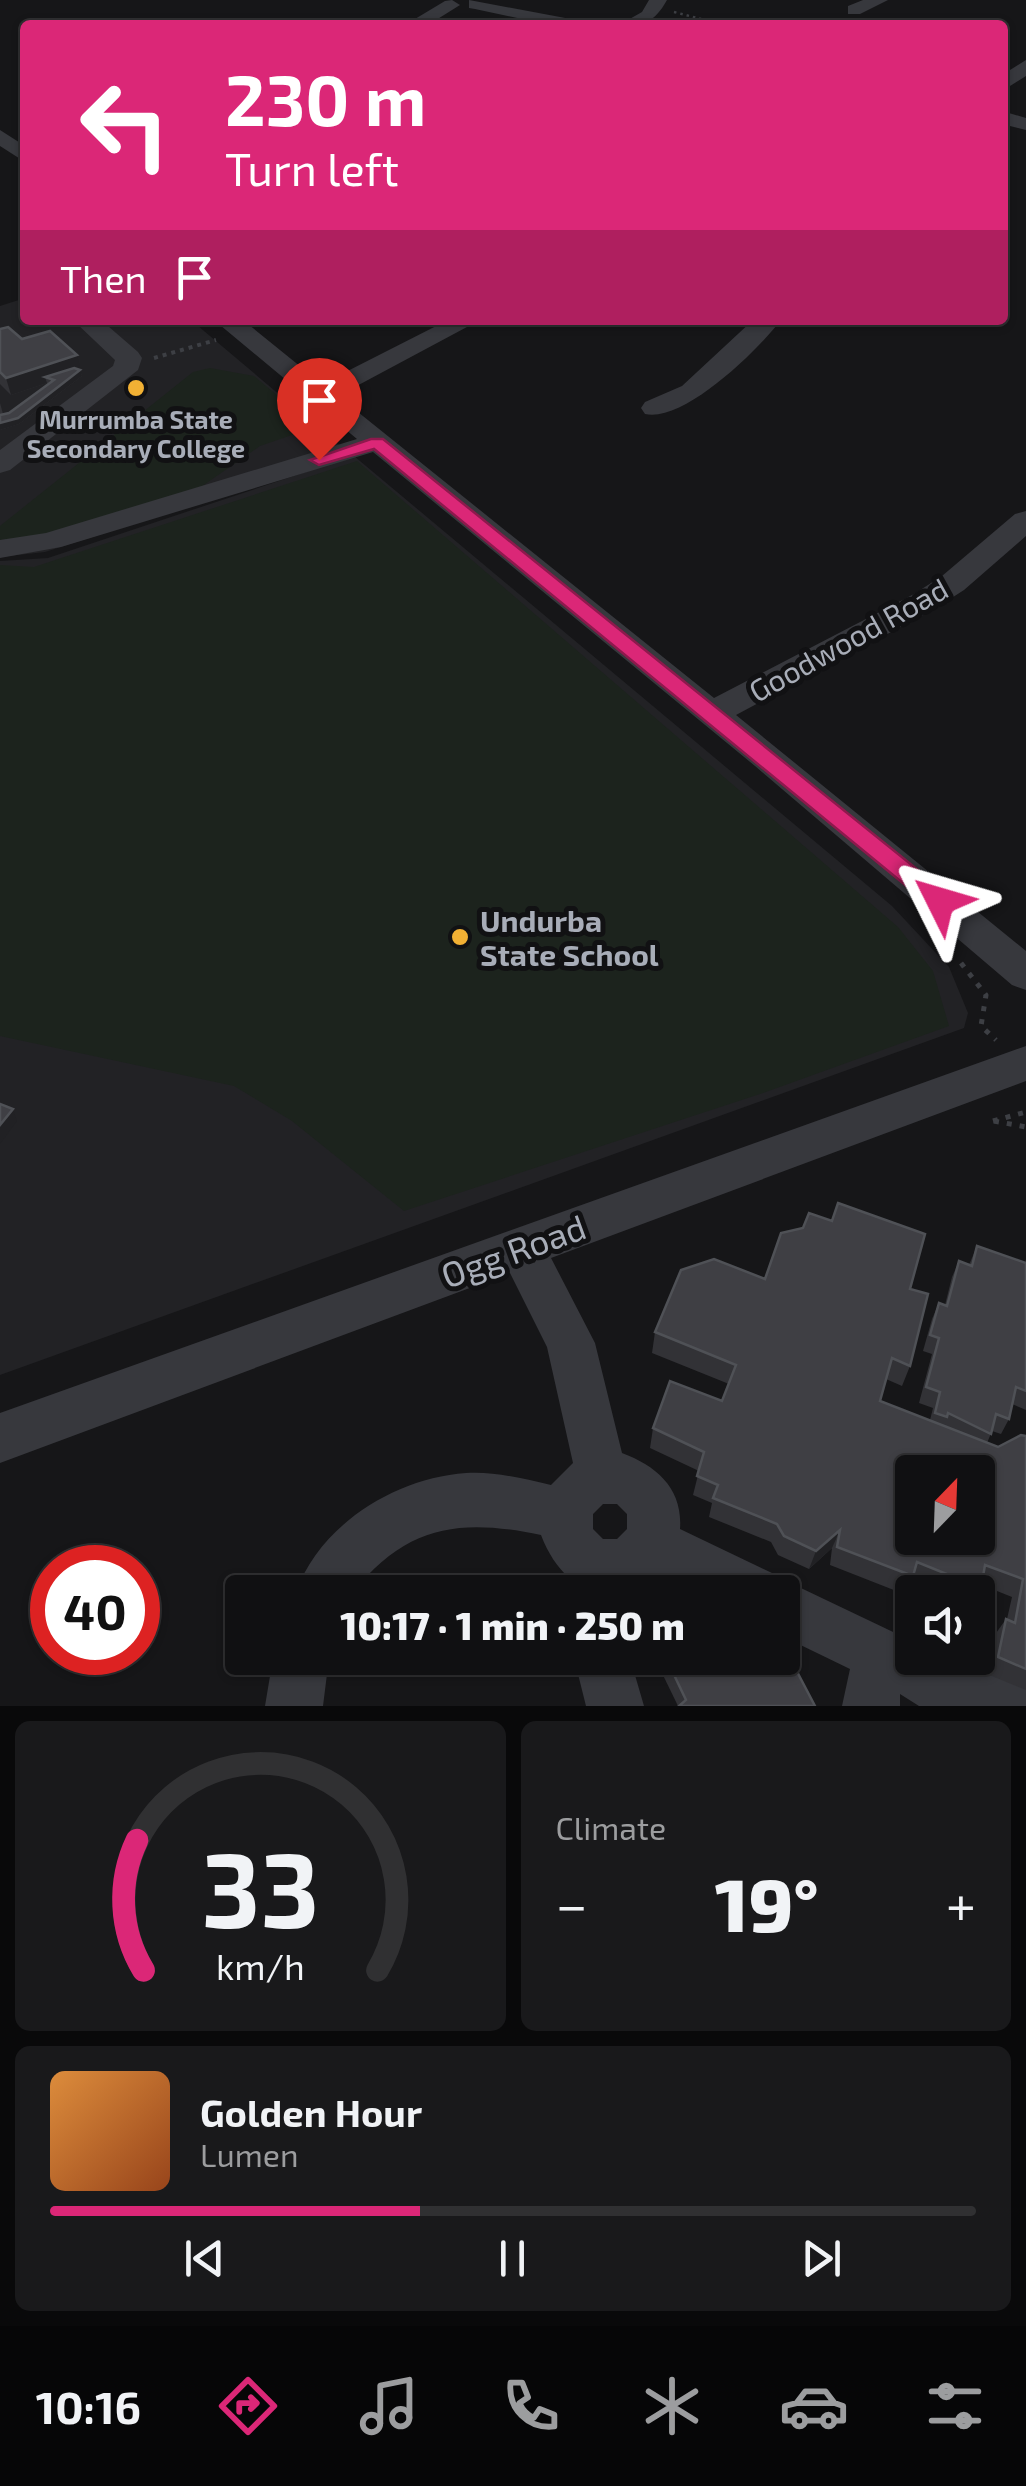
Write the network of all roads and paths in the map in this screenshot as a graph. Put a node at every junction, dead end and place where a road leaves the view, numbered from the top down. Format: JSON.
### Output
{"nodes":[{"id":1,"x":879,"y":0,"type":"edge"},
{"id":2,"x":476,"y":2,"type":"edge"},
{"id":3,"x":448,"y":3,"type":"edge"},
{"id":4,"x":656,"y":5,"type":"edge"},
{"id":5,"x":854,"y":10,"type":"dead end"},
{"id":6,"x":422,"y":20,"type":"edge"},
{"id":7,"x":554,"y":20,"type":"edge"},
{"id":8,"x":635,"y":20,"type":"edge"},
{"id":9,"x":707,"y":20,"type":"edge"},
{"id":10,"x":0,"y":136,"type":"edge"},
{"id":11,"x":20,"y":152,"type":"edge"},
{"id":12,"x":92,"y":325,"type":"edge"},
{"id":13,"x":233,"y":325,"type":"edge"},
{"id":14,"x":457,"y":325,"type":"edge"},
{"id":15,"x":763,"y":325,"type":"edge"},
{"id":16,"x":320,"y":396,"type":"junction"},
{"id":17,"x":655,"y":408,"type":"dead end"},
{"id":18,"x":377,"y":442,"type":"junction"},
{"id":19,"x":0,"y":464,"type":"edge"},
{"id":20,"x":1026,"y":520,"type":"edge"},
{"id":21,"x":0,"y":549,"type":"edge"},
{"id":22,"x":712,"y":713,"type":"junction"},
{"id":23,"x":1026,"y":974,"type":"edge"},
{"id":24,"x":1026,"y":1063,"type":"edge"},
{"id":25,"x":1026,"y":1112,"type":"edge"},
{"id":26,"x":1026,"y":1127,"type":"edge"},
{"id":27,"x":521,"y":1247,"type":"junction"},
{"id":28,"x":0,"y":1438,"type":"edge"},
{"id":29,"x":584,"y":1496,"type":"junction"},
{"id":30,"x":619,"y":1567,"type":"edge"},
{"id":31,"x":336,"y":1575,"type":"edge"},
{"id":32,"x":662,"y":1575,"type":"edge"},
{"id":33,"x":800,"y":1621,"type":"edge"},
{"id":34,"x":299,"y":1675,"type":"edge"},
{"id":35,"x":607,"y":1675,"type":"edge"},
{"id":36,"x":877,"y":1681,"type":"edge"},
{"id":37,"x":1026,"y":1694,"type":"edge"},
{"id":38,"x":954,"y":1703,"type":"edge"},
{"id":39,"x":294,"y":1706,"type":"edge"},
{"id":40,"x":615,"y":1706,"type":"edge"}],
"edges":[{"from":1,"to":5,"type":"street"},
{"from":2,"to":3,"type":"street"},
{"from":2,"to":7,"type":"street"},
{"from":3,"to":6,"type":"street"},
{"from":4,"to":8,"type":"street"},
{"from":4,"to":9,"type":"path"},
{"from":10,"to":11,"type":"street"},
{"from":12,"to":19,"type":"street"},
{"from":13,"to":16,"type":"street"},
{"from":14,"to":16,"type":"street"},
{"from":15,"to":17,"type":"street"},
{"from":16,"to":18,"type":"street"},
{"from":18,"to":21,"type":"street"},
{"from":18,"to":22,"type":"street"},
{"from":20,"to":22,"type":"street","name":"Goodwood Road"},
{"from":22,"to":23,"type":"street"},
{"from":24,"to":27,"type":"street","name":"Ogg Road"},
{"from":25,"to":26,"type":"path"},
{"from":27,"to":28,"type":"street","name":"Ogg Road"},
{"from":27,"to":29,"type":"street"},
{"from":29,"to":30,"type":"street"},
{"from":29,"to":30,"type":"street"},
{"from":29,"to":31,"type":"street"},
{"from":30,"to":32,"type":"street"},
{"from":33,"to":36,"type":"street"},
{"from":34,"to":39,"type":"street"},
{"from":35,"to":40,"type":"street"},
{"from":36,"to":38,"type":"street"},
{"from":37,"to":38,"type":"street"}]}
